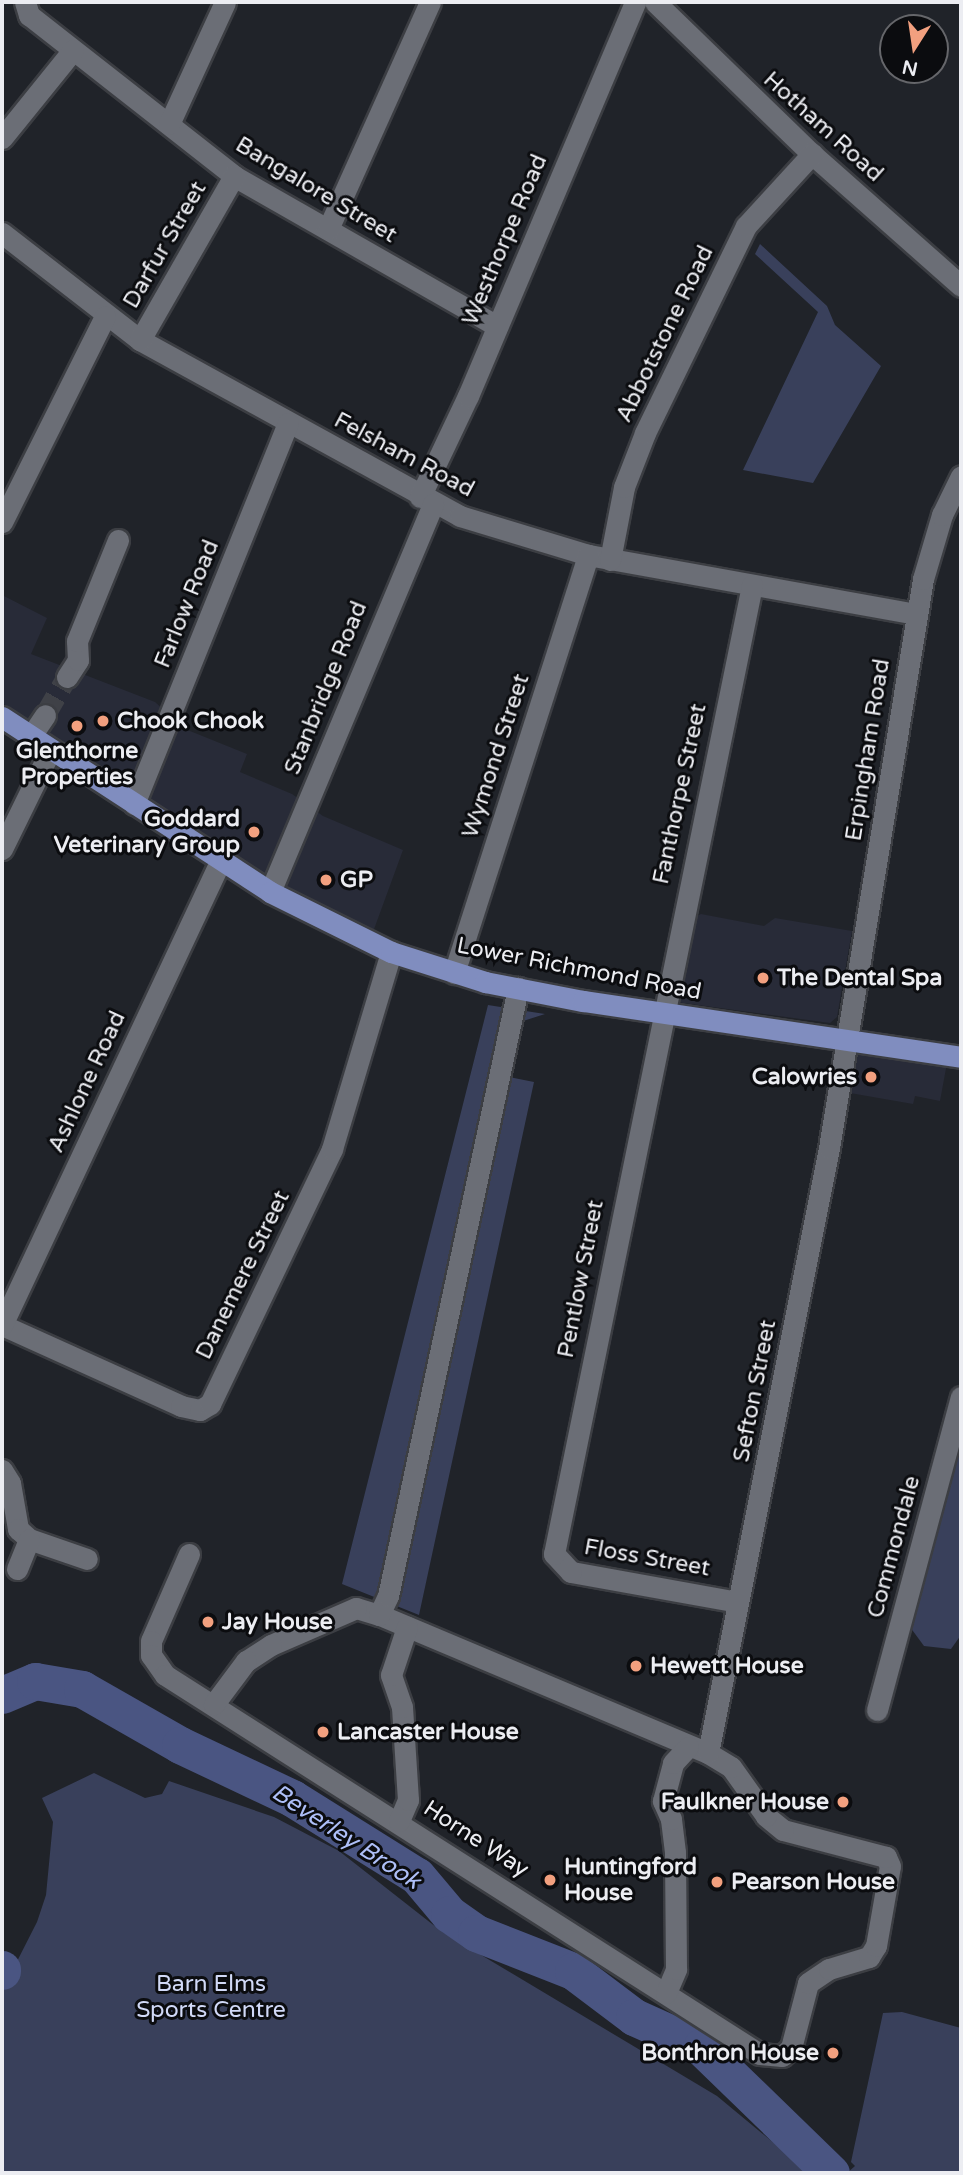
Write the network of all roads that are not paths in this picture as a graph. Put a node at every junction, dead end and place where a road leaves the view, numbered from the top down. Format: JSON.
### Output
{"nodes":[{"id":1,"x":25,"y":2,"type":"edge"},
{"id":2,"x":225,"y":2,"type":"edge"},
{"id":3,"x":430,"y":2,"type":"edge"},
{"id":4,"x":635,"y":2,"type":"edge"},
{"id":5,"x":659,"y":3,"type":"edge"},
{"id":6,"x":73,"y":50,"type":"junction"},
{"id":7,"x":169,"y":124,"type":"junction"},
{"id":8,"x":2,"y":138,"type":"edge"},
{"id":9,"x":812,"y":155,"type":"junction"},
{"id":10,"x":234,"y":176,"type":"junction"},
{"id":11,"x":328,"y":229,"type":"junction"},
{"id":12,"x":2,"y":233,"type":"edge"},
{"id":13,"x":961,"y":286,"type":"edge"},
{"id":14,"x":105,"y":316,"type":"junction"},
{"id":15,"x":497,"y":326,"type":"junction"},
{"id":16,"x":140,"y":340,"type":"junction"},
{"id":17,"x":288,"y":424,"type":"junction"},
{"id":18,"x":961,"y":476,"type":"edge"},
{"id":19,"x":427,"y":501,"type":"junction"},
{"id":20,"x":2,"y":522,"type":"edge"},
{"id":21,"x":118,"y":540,"type":"dead end"},
{"id":22,"x":588,"y":555,"type":"junction"},
{"id":23,"x":610,"y":560,"type":"junction"},
{"id":24,"x":752,"y":585,"type":"junction"},
{"id":25,"x":917,"y":614,"type":"junction"},
{"id":26,"x":67,"y":677,"type":"tunnel mouth"},
{"id":27,"x":45,"y":715,"type":"tunnel mouth"},
{"id":28,"x":2,"y":717,"type":"edge"},
{"id":29,"x":31,"y":736,"type":"junction"},
{"id":30,"x":51,"y":749,"type":"junction"},
{"id":31,"x":134,"y":804,"type":"junction"},
{"id":32,"x":2,"y":849,"type":"edge"},
{"id":33,"x":220,"y":862,"type":"junction"},
{"id":34,"x":270,"y":892,"type":"junction"},
{"id":35,"x":391,"y":952,"type":"junction"},
{"id":36,"x":454,"y":973,"type":"junction"},
{"id":37,"x":518,"y":988,"type":"junction"},
{"id":38,"x":661,"y":1014,"type":"junction"},
{"id":39,"x":846,"y":1038,"type":"junction"},
{"id":40,"x":961,"y":1057,"type":"edge"},
{"id":41,"x":2,"y":1325,"type":"edge"},
{"id":42,"x":961,"y":1397,"type":"edge"},
{"id":43,"x":2,"y":1471,"type":"edge"},
{"id":44,"x":29,"y":1539,"type":"junction"},
{"id":45,"x":554,"y":1553,"type":"joint"},
{"id":46,"x":189,"y":1554,"type":"dead end"},
{"id":47,"x":87,"y":1559,"type":"dead end"},
{"id":48,"x":17,"y":1569,"type":"dead end"},
{"id":49,"x":738,"y":1602,"type":"junction"},
{"id":50,"x":379,"y":1615,"type":"junction"},
{"id":51,"x":407,"y":1627,"type":"junction"},
{"id":52,"x":214,"y":1704,"type":"junction"},
{"id":53,"x":877,"y":1710,"type":"dead end"},
{"id":54,"x":698,"y":1750,"type":"junction"},
{"id":55,"x":398,"y":1821,"type":"junction"},
{"id":56,"x":666,"y":1993,"type":"junction"}],
"edges":[{"from":1,"to":6,"type":"street","name":"Bangalore Street"},
{"from":2,"to":7,"type":"street"},
{"from":3,"to":11,"type":"street"},
{"from":4,"to":15,"type":"street","name":"Westhorpe Road"},
{"from":5,"to":9,"type":"street","name":"Hotham Road"},
{"from":6,"to":7,"type":"street","name":"Bangalore Street"},
{"from":6,"to":8,"type":"street"},
{"from":7,"to":10,"type":"street","name":"Bangalore Street"},
{"from":9,"to":13,"type":"street","name":"Hotham Road"},
{"from":9,"to":23,"type":"street","name":"Abbotstone Road"},
{"from":10,"to":11,"type":"street","name":"Bangalore Street"},
{"from":10,"to":16,"type":"street","name":"Darfur Street"},
{"from":11,"to":15,"type":"street","name":"Bangalore Street"},
{"from":12,"to":14,"type":"street","name":"Felsham Road"},
{"from":14,"to":16,"type":"street","name":"Felsham Road"},
{"from":14,"to":20,"type":"street"},
{"from":15,"to":19,"type":"street","name":"Westhorpe Road"},
{"from":16,"to":17,"type":"street","name":"Felsham Road"},
{"from":17,"to":19,"type":"street","name":"Felsham Road"},
{"from":17,"to":31,"type":"street","name":"Farlow Road"},
{"from":18,"to":25,"type":"street","name":"Erpingham Road"},
{"from":19,"to":22,"type":"street","name":"Felsham Road"},
{"from":19,"to":34,"type":"street","name":"Stanbridge Road"},
{"from":21,"to":26,"type":"street"},
{"from":22,"to":23,"type":"street","name":"Felsham Road"},
{"from":22,"to":36,"type":"street","name":"Wymond Street"},
{"from":23,"to":24,"type":"street","name":"Felsham Road"},
{"from":24,"to":25,"type":"street","name":"Felsham Road"},
{"from":24,"to":38,"type":"street","name":"Fanthorpe Street"},
{"from":25,"to":39,"type":"street","name":"Erpingham Road"},
{"from":27,"to":29,"type":"street"},
{"from":28,"to":29,"type":"main road","name":"Lower Richmond Road"},
{"from":29,"to":30,"type":"main road","name":"Lower Richmond Road"},
{"from":30,"to":31,"type":"main road","name":"Lower Richmond Road"},
{"from":30,"to":32,"type":"street"},
{"from":31,"to":33,"type":"main road","name":"Lower Richmond Road"},
{"from":33,"to":34,"type":"main road","name":"Lower Richmond Road"},
{"from":33,"to":41,"type":"street","name":"Ashlone Road"},
{"from":34,"to":35,"type":"main road","name":"Lower Richmond Road"},
{"from":35,"to":36,"type":"main road","name":"Lower Richmond Road"},
{"from":35,"to":41,"type":"street","name":"Danemere Street"},
{"from":36,"to":37,"type":"main road","name":"Lower Richmond Road"},
{"from":37,"to":38,"type":"main road","name":"Lower Richmond Road"},
{"from":37,"to":50,"type":"street"},
{"from":38,"to":39,"type":"main road","name":"Lower Richmond Road"},
{"from":38,"to":45,"type":"street","name":"Pentlow Street"},
{"from":39,"to":40,"type":"main road","name":"Lower Richmond Road"},
{"from":39,"to":49,"type":"street","name":"Sefton Street"},
{"from":42,"to":53,"type":"street","name":"Commondale"},
{"from":43,"to":44,"type":"street"},
{"from":44,"to":47,"type":"street"},
{"from":44,"to":48,"type":"street"},
{"from":45,"to":49,"type":"street","name":"Floss Street"},
{"from":46,"to":52,"type":"street","name":"Horne Way"},
{"from":49,"to":54,"type":"street","name":"Sefton Street"},
{"from":50,"to":51,"type":"street","name":"Horne Way"},
{"from":50,"to":52,"type":"street","name":"Horne Way"},
{"from":51,"to":54,"type":"street","name":"Horne Way"},
{"from":51,"to":55,"type":"street","name":"Horne Way"},
{"from":52,"to":55,"type":"street","name":"Horne Way"},
{"from":54,"to":56,"type":"street"},
{"from":54,"to":56,"type":"street","name":"Horne Way"},
{"from":55,"to":56,"type":"street","name":"Horne Way"}]}
